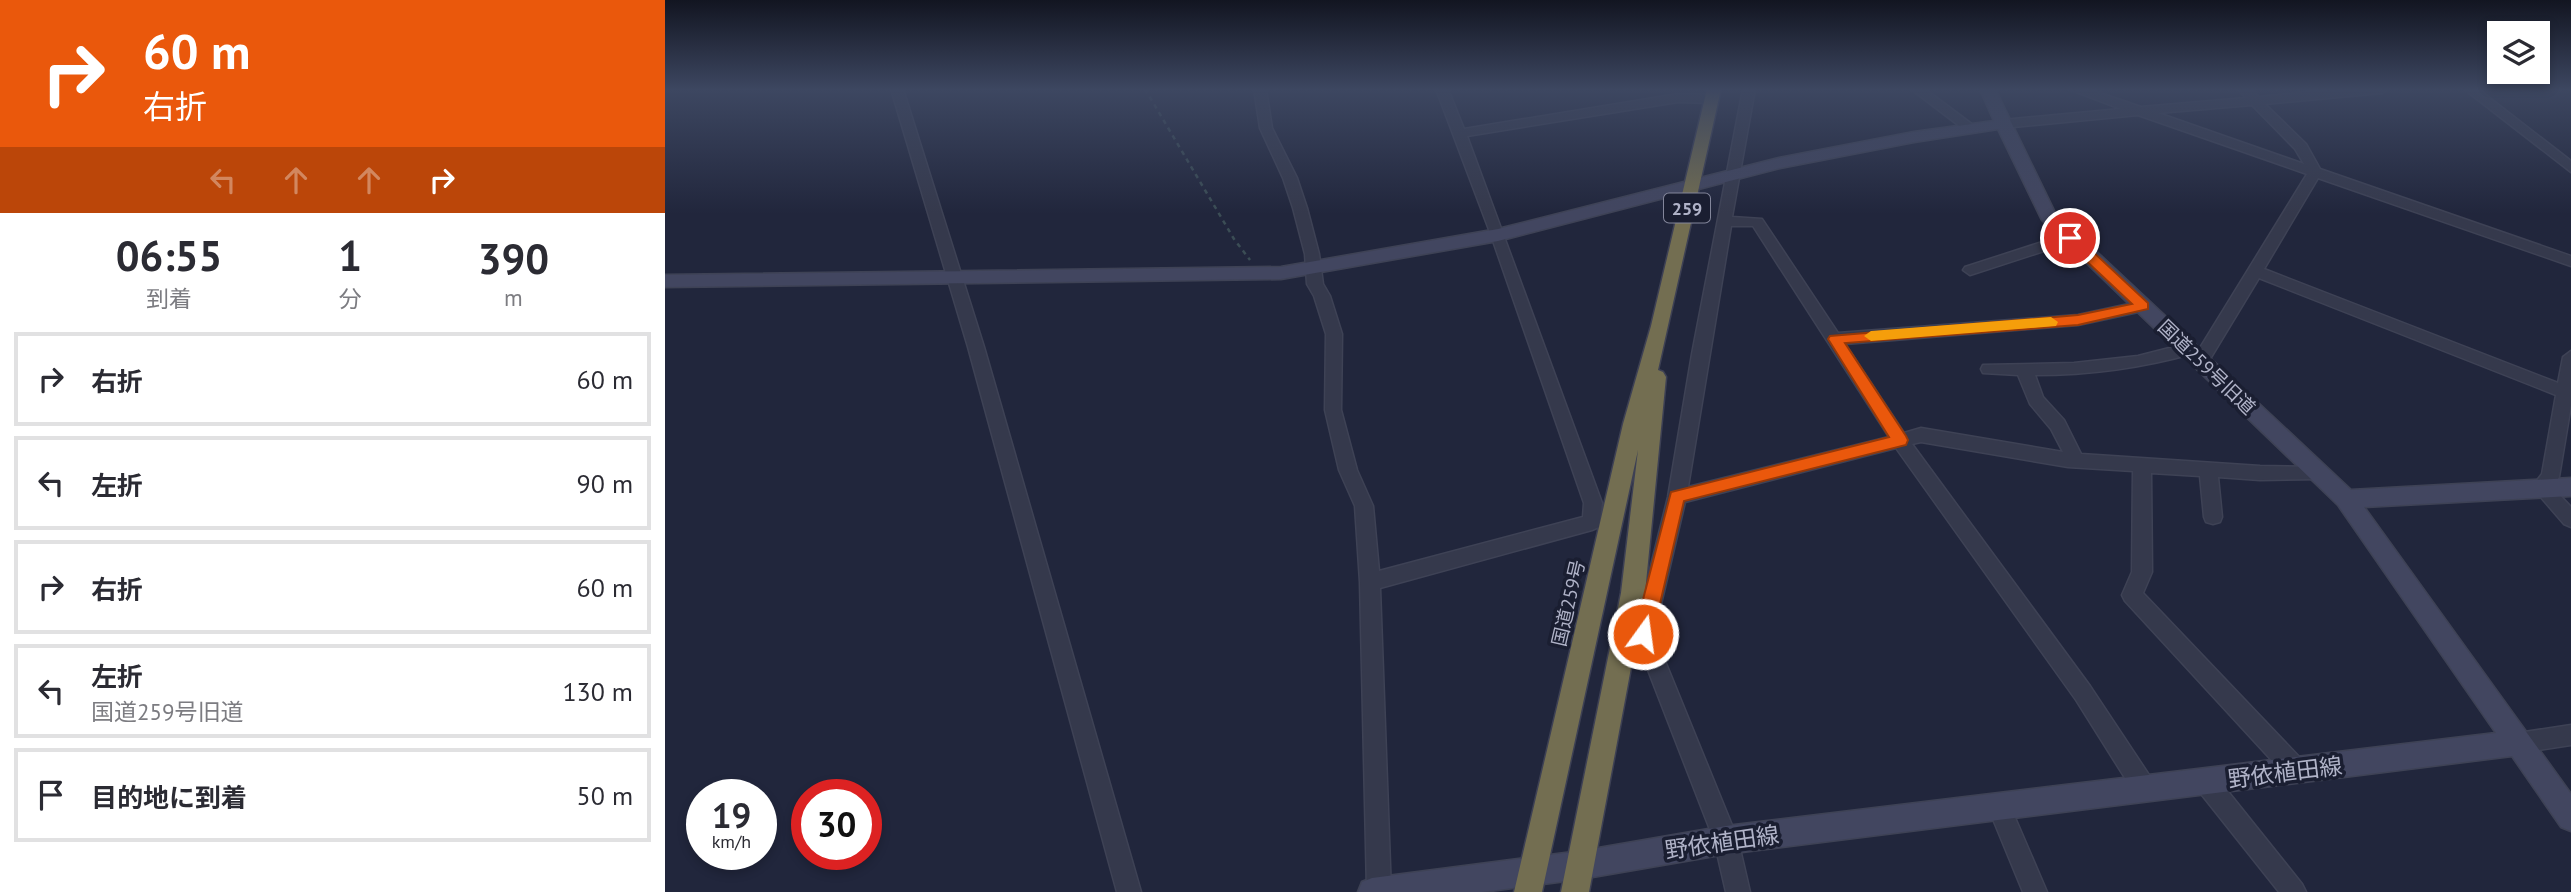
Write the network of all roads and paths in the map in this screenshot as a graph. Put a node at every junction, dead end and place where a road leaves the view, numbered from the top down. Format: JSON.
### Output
{"nodes":[{"id":1,"x":910,"y":131,"type":"edge"},
{"id":2,"x":1170,"y":131,"type":"edge"},
{"id":3,"x":1267,"y":131,"type":"edge"},
{"id":4,"x":1457,"y":131,"type":"edge"},
{"id":5,"x":1476,"y":131,"type":"edge"},
{"id":6,"x":1705,"y":131,"type":"edge"},
{"id":7,"x":1741,"y":131,"type":"edge"},
{"id":8,"x":1957,"y":131,"type":"edge"},
{"id":9,"x":2006,"y":131,"type":"edge"},
{"id":10,"x":2194,"y":131,"type":"edge"},
{"id":11,"x":2285,"y":131,"type":"edge"},
{"id":12,"x":2523,"y":131,"type":"edge"},
{"id":13,"x":1458,"y":134,"type":"junction"},
{"id":14,"x":2570,"y":167,"type":"edge"},
{"id":15,"x":2315,"y":172,"type":"junction"},
{"id":16,"x":1732,"y":176,"type":"junction"},
{"id":17,"x":1692,"y":187,"type":"junction"},
{"id":18,"x":1726,"y":221,"type":"junction"},
{"id":19,"x":1498,"y":235,"type":"junction"},
{"id":20,"x":2070,"y":238,"type":"junction"},
{"id":21,"x":2571,"y":248,"type":"edge"},
{"id":22,"x":2554,"y":256,"type":"junction"},
{"id":23,"x":2571,"y":261,"type":"edge"},
{"id":24,"x":1314,"y":268,"type":"junction"},
{"id":25,"x":1970,"y":270,"type":"dead end"},
{"id":26,"x":2256,"y":271,"type":"junction"},
{"id":27,"x":1259,"y":273,"type":"junction"},
{"id":28,"x":955,"y":277,"type":"junction"},
{"id":29,"x":665,"y":281,"type":"edge"},
{"id":30,"x":2143,"y":306,"type":"junction"},
{"id":31,"x":1660,"y":326,"type":"junction"},
{"id":32,"x":1835,"y":339,"type":"junction"},
{"id":33,"x":2195,"y":355,"type":"junction"},
{"id":34,"x":2571,"y":357,"type":"edge"},
{"id":35,"x":1989,"y":369,"type":"dead end"},
{"id":36,"x":2024,"y":369,"type":"junction"},
{"id":37,"x":2565,"y":392,"type":"junction"},
{"id":38,"x":1900,"y":440,"type":"junction"},
{"id":39,"x":2076,"y":461,"type":"junction"},
{"id":40,"x":2141,"y":465,"type":"junction"},
{"id":41,"x":2208,"y":470,"type":"junction"},
{"id":42,"x":2319,"y":472,"type":"junction"},
{"id":43,"x":2541,"y":487,"type":"junction"},
{"id":44,"x":2571,"y":487,"type":"edge"},
{"id":45,"x":1677,"y":497,"type":"junction"},
{"id":46,"x":2346,"y":499,"type":"junction"},
{"id":47,"x":2213,"y":517,"type":"dead end"},
{"id":48,"x":2571,"y":519,"type":"edge"},
{"id":49,"x":1370,"y":582,"type":"junction"},
{"id":50,"x":2571,"y":735,"type":"edge"},
{"id":51,"x":2518,"y":743,"type":"junction"},
{"id":52,"x":2295,"y":771,"type":"junction"},
{"id":53,"x":2206,"y":782,"type":"junction"},
{"id":54,"x":2145,"y":789,"type":"junction"},
{"id":55,"x":1999,"y":807,"type":"junction"},
{"id":56,"x":2571,"y":817,"type":"edge"},
{"id":57,"x":1726,"y":840,"type":"junction"},
{"id":58,"x":1581,"y":865,"type":"junction"},
{"id":59,"x":1531,"y":881,"type":"edge"},
{"id":60,"x":1129,"y":892,"type":"edge"},
{"id":61,"x":1375,"y":892,"type":"edge"},
{"id":62,"x":1575,"y":892,"type":"edge"},
{"id":63,"x":1738,"y":892,"type":"edge"},
{"id":64,"x":2035,"y":892,"type":"edge"},
{"id":65,"x":2294,"y":892,"type":"edge"}],
"edges":[{"from":1,"to":28,"type":"street"},
{"from":2,"to":27,"type":"path"},
{"from":3,"to":24,"type":"street"},
{"from":4,"to":13,"type":"street"},
{"from":5,"to":13,"type":"street"},
{"from":6,"to":17,"type":"highway","name":"国道259号","number":"259"},
{"from":7,"to":16,"type":"street"},
{"from":8,"to":16,"type":"street"},
{"from":9,"to":20,"type":"street","name":"国道259号旧道"},
{"from":10,"to":15,"type":"street"},
{"from":11,"to":15,"type":"street"},
{"from":12,"to":14,"type":"street"},
{"from":13,"to":19,"type":"street"},
{"from":15,"to":22,"type":"street"},
{"from":15,"to":26,"type":"street"},
{"from":16,"to":17,"type":"street"},
{"from":16,"to":18,"type":"street"},
{"from":17,"to":19,"type":"street"},
{"from":17,"to":31,"type":"highway","name":"国道259号","number":"259"},
{"from":18,"to":32,"type":"street"},
{"from":18,"to":45,"type":"street"},
{"from":19,"to":24,"type":"street"},
{"from":19,"to":49,"type":"street"},
{"from":20,"to":25,"type":"street"},
{"from":20,"to":30,"type":"street","name":"国道259号旧道"},
{"from":21,"to":22,"type":"street"},
{"from":22,"to":23,"type":"street"},
{"from":24,"to":27,"type":"street"},
{"from":24,"to":49,"type":"street"},
{"from":26,"to":33,"type":"street"},
{"from":26,"to":37,"type":"street"},
{"from":27,"to":28,"type":"street"},
{"from":28,"to":29,"type":"street"},
{"from":28,"to":60,"type":"street"},
{"from":30,"to":32,"type":"street"},
{"from":30,"to":33,"type":"street","name":"国道259号旧道"},
{"from":31,"to":58,"type":"highway","name":"国道259号","number":"259"},
{"from":31,"to":59,"type":"highway","name":"国道259号","number":"259"},
{"from":32,"to":38,"type":"street"},
{"from":33,"to":36,"type":"street"},
{"from":33,"to":42,"type":"street","name":"国道259号旧道"},
{"from":34,"to":37,"type":"street"},
{"from":35,"to":36,"type":"street"},
{"from":36,"to":39,"type":"street"},
{"from":37,"to":43,"type":"street"},
{"from":38,"to":39,"type":"street"},
{"from":38,"to":45,"type":"street"},
{"from":38,"to":54,"type":"street"},
{"from":39,"to":40,"type":"street"},
{"from":40,"to":41,"type":"street"},
{"from":40,"to":52,"type":"street"},
{"from":41,"to":42,"type":"street"},
{"from":41,"to":47,"type":"street"},
{"from":42,"to":46,"type":"street","name":"国道259号旧道"},
{"from":43,"to":44,"type":"street"},
{"from":43,"to":46,"type":"street"},
{"from":43,"to":48,"type":"street"},
{"from":45,"to":57,"type":"street"},
{"from":46,"to":51,"type":"street"},
{"from":49,"to":61,"type":"street"},
{"from":50,"to":51,"type":"street"},
{"from":51,"to":52,"type":"street","name":"野依植田線"},
{"from":51,"to":56,"type":"street"},
{"from":52,"to":53,"type":"street","name":"野依植田線"},
{"from":53,"to":54,"type":"street","name":"野依植田線"},
{"from":53,"to":65,"type":"street"},
{"from":54,"to":55,"type":"street","name":"野依植田線"},
{"from":55,"to":57,"type":"street","name":"野依植田線"},
{"from":55,"to":64,"type":"street"},
{"from":57,"to":58,"type":"street","name":"野依植田線"},
{"from":57,"to":63,"type":"street"},
{"from":58,"to":59,"type":"street","name":"野依植田線"},
{"from":58,"to":62,"type":"highway","name":"国道259号","number":"259"},
{"from":59,"to":61,"type":"street","name":"野依植田線"}]}
